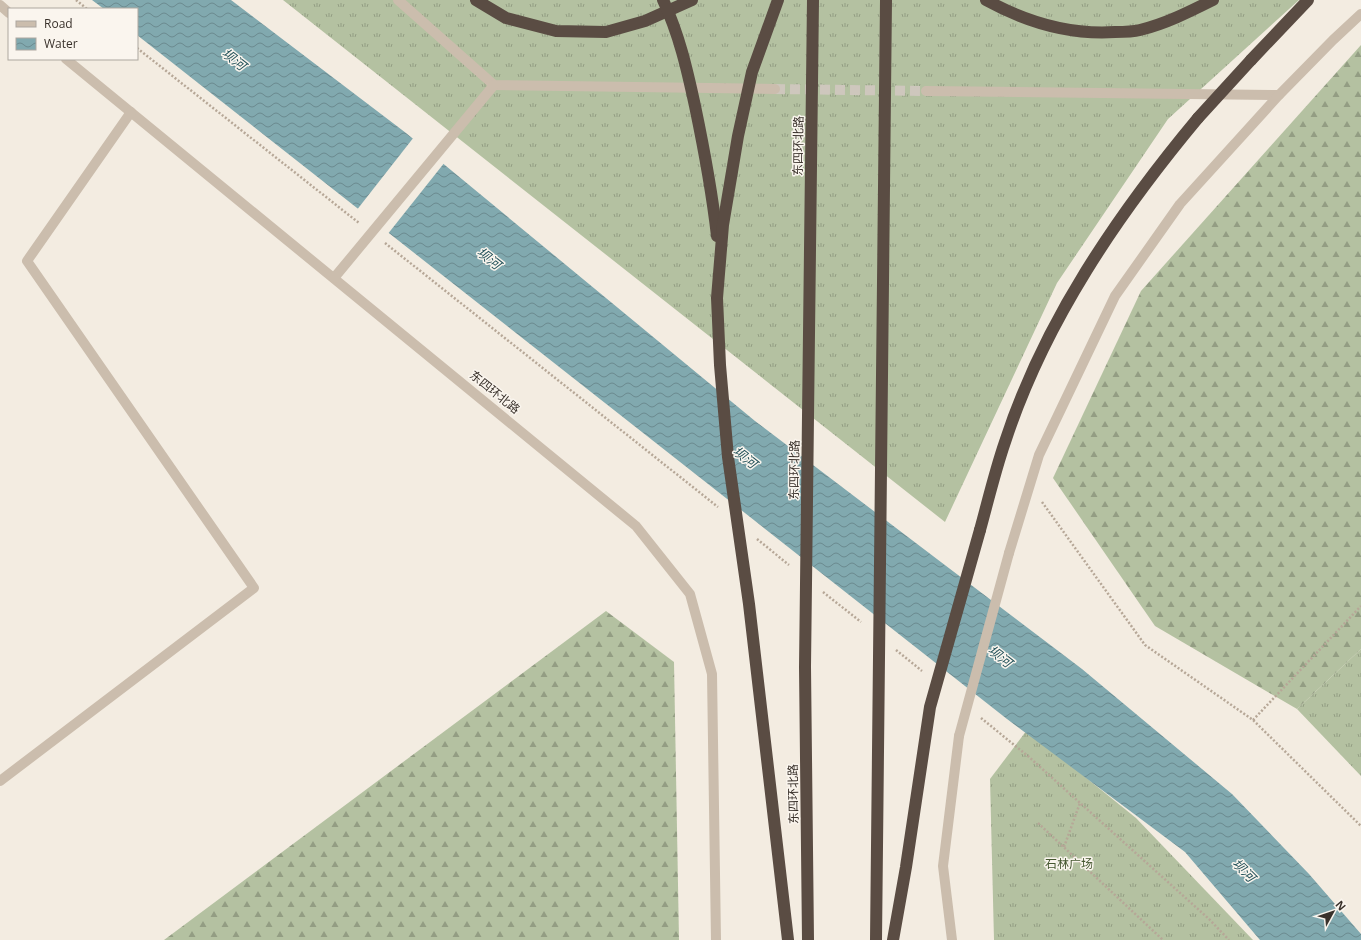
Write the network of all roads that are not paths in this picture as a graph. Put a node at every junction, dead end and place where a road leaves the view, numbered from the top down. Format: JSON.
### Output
{"nodes":[{"id":1,"x":398,"y":0,"type":"edge"},
{"id":2,"x":476,"y":0,"type":"edge"},
{"id":3,"x":663,"y":0,"type":"edge"},
{"id":4,"x":692,"y":0,"type":"edge"},
{"id":5,"x":778,"y":0,"type":"edge"},
{"id":6,"x":813,"y":0,"type":"edge"},
{"id":7,"x":886,"y":0,"type":"edge"},
{"id":8,"x":986,"y":0,"type":"edge"},
{"id":9,"x":1213,"y":0,"type":"edge"},
{"id":10,"x":1308,"y":0,"type":"edge"},
{"id":11,"x":0,"y":5,"type":"edge"},
{"id":12,"x":8,"y":12,"type":"edge"},
{"id":13,"x":1361,"y":14,"type":"edge"},
{"id":14,"x":67,"y":60,"type":"edge"},
{"id":15,"x":494,"y":85,"type":"junction"},
{"id":16,"x":775,"y":89,"type":"tunnel mouth"},
{"id":17,"x":926,"y":91,"type":"tunnel mouth"},
{"id":18,"x":1279,"y":95,"type":"junction"},
{"id":19,"x":131,"y":112,"type":"junction"},
{"id":20,"x":720,"y":261,"type":"junction"},
{"id":21,"x":334,"y":278,"type":"junction"},
{"id":22,"x":0,"y":782,"type":"edge"},
{"id":23,"x":716,"y":940,"type":"edge"},
{"id":24,"x":788,"y":940,"type":"edge"},
{"id":25,"x":808,"y":940,"type":"edge"},
{"id":26,"x":876,"y":940,"type":"edge"},
{"id":27,"x":893,"y":940,"type":"edge"},
{"id":28,"x":952,"y":940,"type":"edge"}],
"edges":[{"from":1,"to":15,"type":"street"},
{"from":2,"to":4,"type":"highway"},
{"from":3,"to":20,"type":"highway","bridge":true},
{"from":5,"to":20,"type":"highway","bridge":true},
{"from":6,"to":25,"type":"highway","name":"东四环北路","bridge":true},
{"from":7,"to":26,"type":"highway","bridge":true},
{"from":8,"to":9,"type":"highway"},
{"from":10,"to":27,"type":"highway","bridge":true},
{"from":11,"to":12,"type":"street"},
{"from":13,"to":18,"type":"street"},
{"from":14,"to":19,"type":"street","name":"东四环北路"},
{"from":15,"to":16,"type":"street"},
{"from":15,"to":21,"type":"street","bridge":true},
{"from":17,"to":18,"type":"street"},
{"from":18,"to":28,"type":"street","bridge":true},
{"from":19,"to":21,"type":"street","name":"东四环北路"},
{"from":19,"to":22,"type":"street"},
{"from":20,"to":24,"type":"highway","bridge":true},
{"from":21,"to":23,"type":"street","name":"东四环北路"}]}
